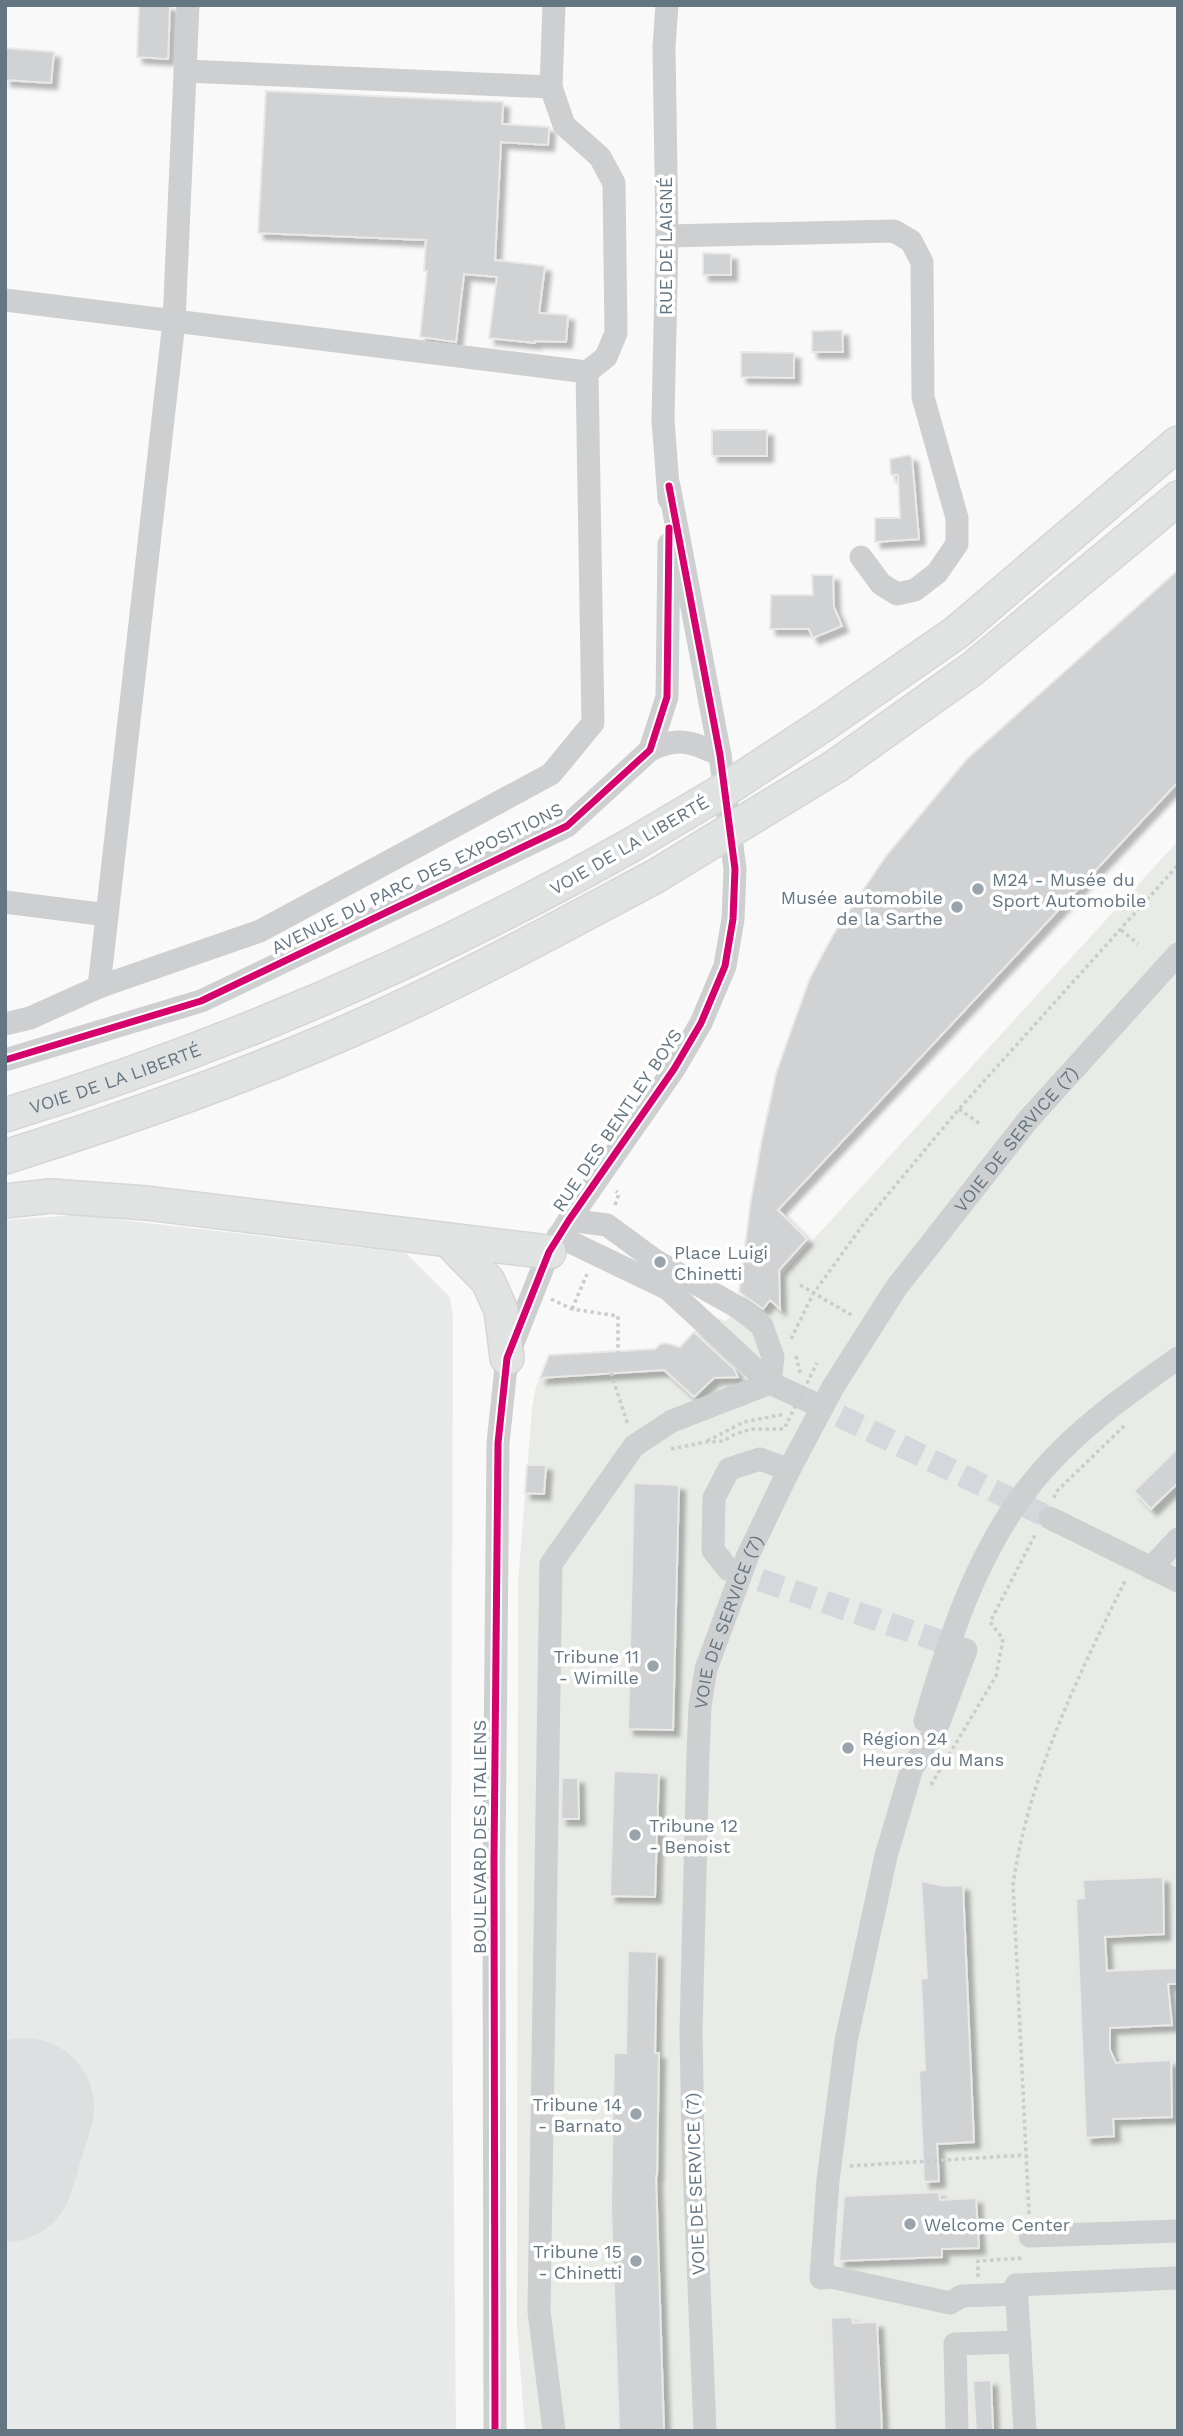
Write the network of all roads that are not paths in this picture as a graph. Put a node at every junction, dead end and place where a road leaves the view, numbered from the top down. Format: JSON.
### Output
{"nodes":[{"id":1,"x":188,"y":5,"type":"edge"},
{"id":2,"x":554,"y":5,"type":"edge"},
{"id":3,"x":667,"y":5,"type":"edge"},
{"id":4,"x":185,"y":71,"type":"junction"},
{"id":5,"x":551,"y":88,"type":"junction"},
{"id":6,"x":667,"y":236,"type":"junction"},
{"id":7,"x":5,"y":300,"type":"edge"},
{"id":8,"x":174,"y":322,"type":"junction"},
{"id":9,"x":587,"y":372,"type":"junction"},
{"id":10,"x":1178,"y":443,"type":"edge"},
{"id":11,"x":668,"y":486,"type":"junction"},
{"id":12,"x":1178,"y":498,"type":"edge"},
{"id":13,"x":861,"y":557,"type":"dead end"},
{"id":14,"x":650,"y":750,"type":"junction"},
{"id":15,"x":720,"y":755,"type":"junction"},
{"id":16,"x":5,"y":902,"type":"edge"},
{"id":17,"x":107,"y":915,"type":"junction"},
{"id":18,"x":1178,"y":954,"type":"edge"},
{"id":19,"x":99,"y":987,"type":"junction"},
{"id":20,"x":5,"y":1024,"type":"edge"},
{"id":21,"x":5,"y":1060,"type":"edge"},
{"id":22,"x":5,"y":1115,"type":"edge"},
{"id":23,"x":5,"y":1157,"type":"edge"},
{"id":24,"x":5,"y":1201,"type":"edge"},
{"id":25,"x":559,"y":1236,"type":"junction"},
{"id":26,"x":450,"y":1242,"type":"junction"},
{"id":27,"x":507,"y":1358,"type":"junction"},
{"id":28,"x":1178,"y":1358,"type":"edge"},
{"id":29,"x":770,"y":1383,"type":"junction"},
{"id":30,"x":807,"y":1400,"type":"tunnel mouth"},
{"id":31,"x":789,"y":1470,"type":"junction"},
{"id":32,"x":1046,"y":1517,"type":"tunnel mouth"},
{"id":33,"x":1178,"y":1539,"type":"edge"},
{"id":34,"x":1141,"y":1568,"type":"junction"},
{"id":35,"x":728,"y":1569,"type":"tunnel mouth"},
{"id":36,"x":1178,"y":1581,"type":"edge"},
{"id":37,"x":966,"y":1650,"type":"dead end"},
{"id":38,"x":912,"y":1769,"type":"junction"},
{"id":39,"x":1178,"y":2231,"type":"edge"},
{"id":40,"x":1030,"y":2236,"type":"dead end"},
{"id":41,"x":1178,"y":2278,"type":"edge"},
{"id":42,"x":1017,"y":2290,"type":"junction"},
{"id":43,"x":1020,"y":2342,"type":"junction"},
{"id":44,"x":495,"y":2431,"type":"edge"},
{"id":45,"x":554,"y":2431,"type":"edge"},
{"id":46,"x":705,"y":2431,"type":"edge"},
{"id":47,"x":957,"y":2431,"type":"edge"},
{"id":48,"x":1025,"y":2431,"type":"edge"}],
"edges":[{"from":1,"to":4,"type":"street"},
{"from":2,"to":5,"type":"street"},
{"from":3,"to":6,"type":"street","name":"RUE DE LAIGNÉ"},
{"from":4,"to":5,"type":"street"},
{"from":4,"to":8,"type":"street"},
{"from":5,"to":9,"type":"street"},
{"from":6,"to":11,"type":"street","name":"RUE DE LAIGNÉ"},
{"from":6,"to":13,"type":"street"},
{"from":7,"to":8,"type":"street"},
{"from":8,"to":9,"type":"street"},
{"from":8,"to":17,"type":"street"},
{"from":9,"to":19,"type":"street"},
{"from":10,"to":22,"type":"highway","name":"VOIE DE LA LIBERTÉ","bridge":true},
{"from":11,"to":14,"type":"street","name":"AVENUE DU PARC DES EXPOSITIONS"},
{"from":11,"to":15,"type":"street","name":"RUE DES BENTLEY BOYS"},
{"from":12,"to":23,"type":"highway","name":"VOIE DE LA LIBERTÉ","bridge":true},
{"from":14,"to":15,"type":"street"},
{"from":14,"to":21,"type":"street","name":"AVENUE DU PARC DES EXPOSITIONS"},
{"from":15,"to":25,"type":"street","name":"RUE DES BENTLEY BOYS"},
{"from":16,"to":17,"type":"street"},
{"from":17,"to":19,"type":"street"},
{"from":18,"to":31,"type":"street","name":"VOIE DE SERVICE (7)"},
{"from":19,"to":20,"type":"street"},
{"from":24,"to":26,"type":"highway"},
{"from":25,"to":26,"type":"highway"},
{"from":25,"to":27,"type":"street","name":"BOULEVARD DES ITALIENS"},
{"from":25,"to":29,"type":"street"},
{"from":25,"to":29,"type":"street"},
{"from":26,"to":27,"type":"highway"},
{"from":27,"to":44,"type":"street","name":"BOULEVARD DES ITALIENS"},
{"from":28,"to":38,"type":"street"},
{"from":29,"to":30,"type":"street"},
{"from":29,"to":45,"type":"street"},
{"from":31,"to":35,"type":"street"},
{"from":31,"to":46,"type":"street","name":"VOIE DE SERVICE (7)"},
{"from":32,"to":34,"type":"street"},
{"from":33,"to":34,"type":"street"},
{"from":34,"to":36,"type":"street"},
{"from":37,"to":38,"type":"street"},
{"from":38,"to":42,"type":"street"},
{"from":39,"to":40,"type":"street"},
{"from":41,"to":42,"type":"street"},
{"from":42,"to":43,"type":"street"},
{"from":43,"to":47,"type":"street"},
{"from":43,"to":48,"type":"street"}]}
